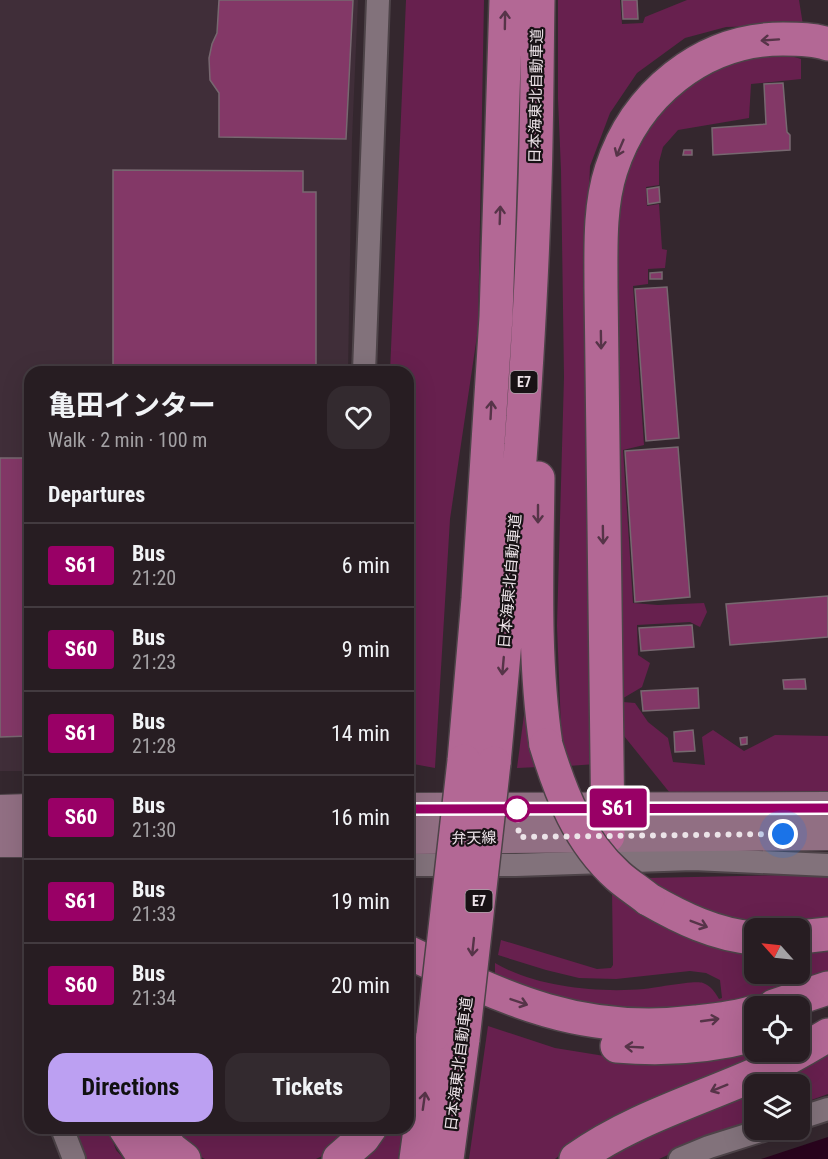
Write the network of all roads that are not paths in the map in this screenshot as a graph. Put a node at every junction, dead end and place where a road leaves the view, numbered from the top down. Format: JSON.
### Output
{"nodes":[{"id":1,"x":378,"y":0,"type":"edge"},
{"id":2,"x":506,"y":0,"type":"edge"},
{"id":3,"x":538,"y":0,"type":"edge"},
{"id":4,"x":828,"y":44,"type":"edge"},
{"id":5,"x":535,"y":183,"type":"junction"},
{"id":6,"x":364,"y":366,"type":"edge"},
{"id":7,"x":470,"y":762,"type":"junction"},
{"id":8,"x":828,"y":808,"type":"edge"},
{"id":9,"x":414,"y":809,"type":"edge"},
{"id":10,"x":24,"y":810,"type":"edge"},
{"id":11,"x":0,"y":811,"type":"edge"},
{"id":12,"x":608,"y":822,"type":"junction"},
{"id":13,"x":828,"y":834,"type":"edge"},
{"id":14,"x":414,"y":838,"type":"edge"},
{"id":15,"x":0,"y":841,"type":"edge"},
{"id":16,"x":24,"y":841,"type":"edge"},
{"id":17,"x":828,"y":864,"type":"edge"},
{"id":18,"x":414,"y":865,"type":"edge"},
{"id":19,"x":828,"y":934,"type":"edge"},
{"id":20,"x":744,"y":936,"type":"edge"},
{"id":21,"x":810,"y":936,"type":"edge"},
{"id":22,"x":414,"y":955,"type":"edge"},
{"id":23,"x":414,"y":980,"type":"edge"},
{"id":24,"x":828,"y":988,"type":"edge"},
{"id":25,"x":804,"y":996,"type":"edge"},
{"id":26,"x":828,"y":1011,"type":"edge"},
{"id":27,"x":744,"y":1014,"type":"edge"},
{"id":28,"x":810,"y":1018,"type":"edge"},
{"id":29,"x":828,"y":1035,"type":"edge"},
{"id":30,"x":744,"y":1037,"type":"edge"},
{"id":31,"x":430,"y":1041,"type":"edge"},
{"id":32,"x":828,"y":1109,"type":"edge"},
{"id":33,"x":810,"y":1115,"type":"edge"},
{"id":34,"x":64,"y":1134,"type":"edge"},
{"id":35,"x":129,"y":1134,"type":"edge"},
{"id":36,"x":159,"y":1134,"type":"edge"},
{"id":37,"x":366,"y":1134,"type":"edge"},
{"id":38,"x":744,"y":1136,"type":"edge"},
{"id":39,"x":74,"y":1159,"type":"edge"},
{"id":40,"x":145,"y":1159,"type":"edge"},
{"id":41,"x":184,"y":1159,"type":"edge"},
{"id":42,"x":339,"y":1159,"type":"edge"},
{"id":43,"x":416,"y":1159,"type":"edge"},
{"id":44,"x":447,"y":1159,"type":"edge"},
{"id":45,"x":576,"y":1159,"type":"edge"},
{"id":46,"x":680,"y":1159,"type":"edge"}],
"edges":[{"from":1,"to":6,"type":"street"},
{"from":7,"to":2,"type":"highway","number":"E7","one_way":true},
{"from":3,"to":5,"type":"highway","name":"日本海東北自動車道","number":"E7"},
{"from":4,"to":12,"type":"highway","one_way":true},
{"from":5,"to":7,"type":"highway","name":"日本海東北自動車道","number":"E7","one_way":true},
{"from":5,"to":20,"type":"highway","one_way":true,"bridge":true},
{"from":7,"to":31,"type":"highway","name":"日本海東北自動車道","number":"E7","one_way":true,"bridge":true},
{"from":7,"to":31,"type":"highway"},
{"from":8,"to":12,"type":"street","name":"弁天線"},
{"from":9,"to":12,"type":"street","name":"弁天線"},
{"from":10,"to":11,"type":"street"},
{"from":12,"to":13,"type":"street","name":"弁天線"},
{"from":12,"to":14,"type":"street","name":"弁天線"},
{"from":15,"to":16,"type":"street"},
{"from":17,"to":18,"type":"street"},
{"from":19,"to":21,"type":"highway"},
{"from":22,"to":27,"type":"highway","one_way":true},
{"from":30,"to":23,"type":"highway","one_way":true},
{"from":24,"to":25,"type":"highway"},
{"from":26,"to":28,"type":"highway"},
{"from":29,"to":45,"type":"highway","one_way":true},
{"from":43,"to":31,"type":"highway","name":"日本海東北自動車道","number":"E7","one_way":true},
{"from":31,"to":44,"type":"highway","name":"日本海東北自動車道","number":"E7"},
{"from":32,"to":33,"type":"street"},
{"from":34,"to":39,"type":"street"},
{"from":35,"to":40,"type":"highway"},
{"from":36,"to":41,"type":"highway"},
{"from":37,"to":42,"type":"highway"},
{"from":38,"to":46,"type":"street"}]}
